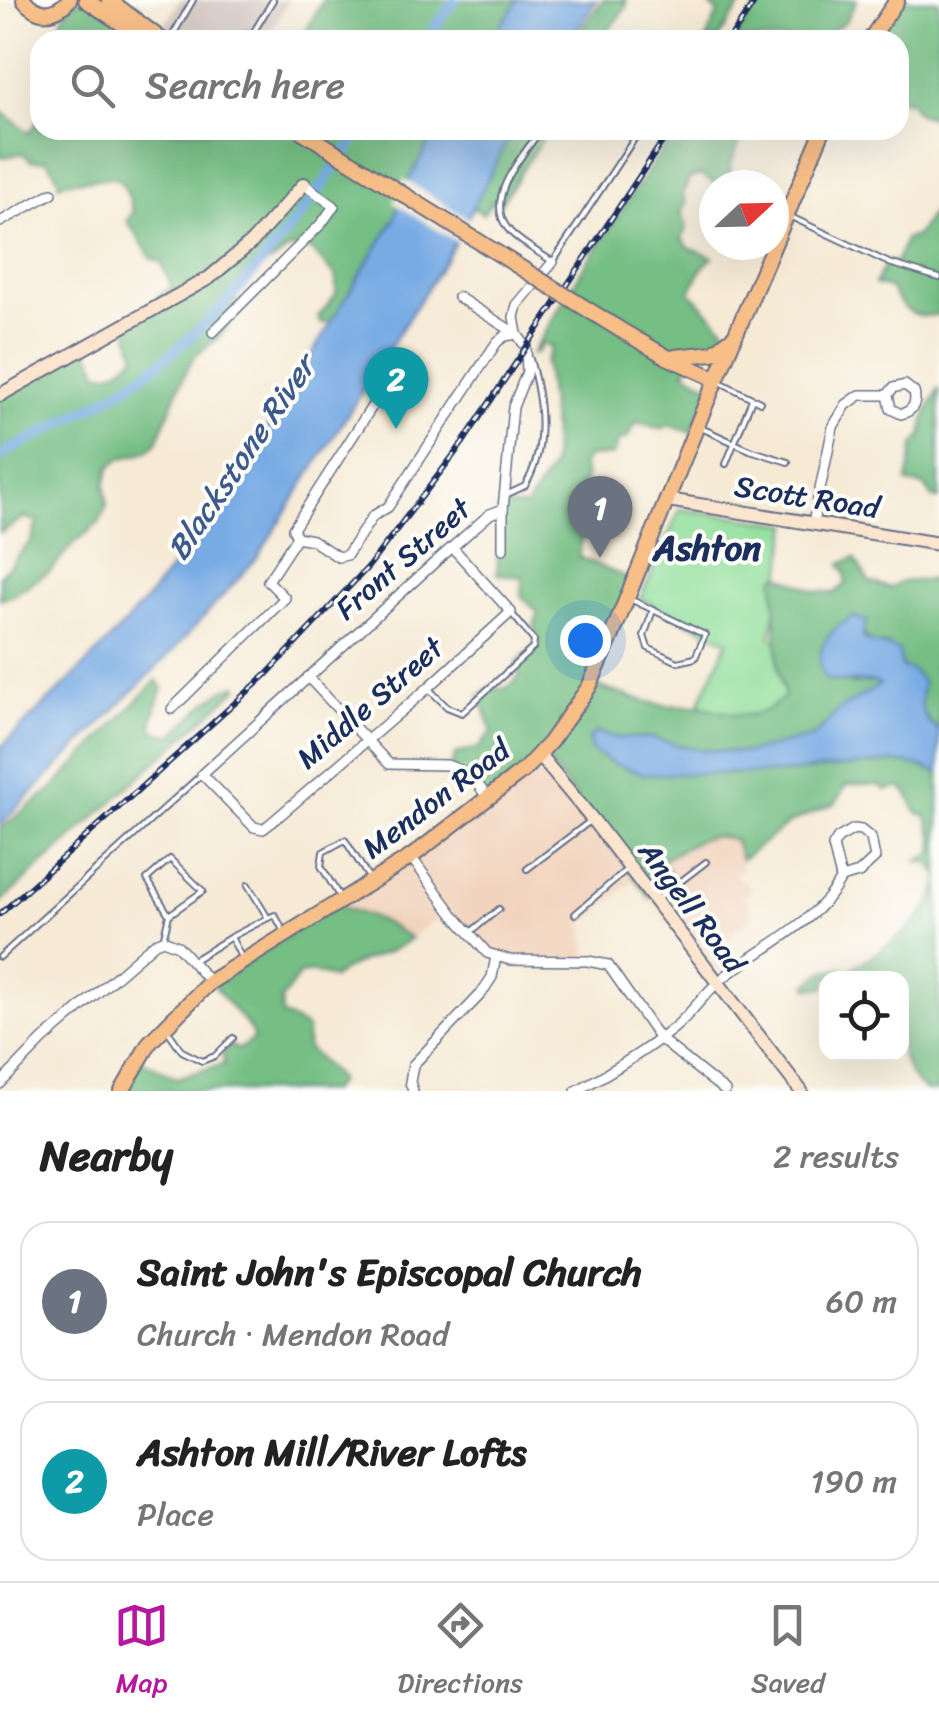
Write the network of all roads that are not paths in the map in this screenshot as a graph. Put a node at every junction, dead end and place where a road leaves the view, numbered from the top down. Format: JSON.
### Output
{"nodes":[{"id":1,"x":24,"y":0,"type":"edge"},
{"id":2,"x":69,"y":0,"type":"edge"},
{"id":3,"x":86,"y":0,"type":"edge"},
{"id":4,"x":108,"y":0,"type":"edge"},
{"id":5,"x":194,"y":0,"type":"edge"},
{"id":6,"x":273,"y":0,"type":"edge"},
{"id":7,"x":898,"y":0,"type":"edge"},
{"id":8,"x":131,"y":30,"type":"edge"},
{"id":9,"x":152,"y":30,"type":"edge"},
{"id":10,"x":173,"y":30,"type":"edge"},
{"id":11,"x":255,"y":30,"type":"edge"},
{"id":12,"x":877,"y":30,"type":"edge"},
{"id":13,"x":316,"y":140,"type":"edge"},
{"id":14,"x":534,"y":140,"type":"edge"},
{"id":15,"x":633,"y":140,"type":"edge"},
{"id":16,"x":819,"y":140,"type":"edge"},
{"id":17,"x":306,"y":185,"type":"joint"},
{"id":18,"x":52,"y":193,"type":"dead end"},
{"id":19,"x":789,"y":208,"type":"edge"},
{"id":20,"x":789,"y":216,"type":"edge"},
{"id":21,"x":0,"y":222,"type":"edge"},
{"id":22,"x":768,"y":260,"type":"edge"},
{"id":23,"x":553,"y":262,"type":"junction"},
{"id":24,"x":939,"y":278,"type":"edge"},
{"id":25,"x":458,"y":297,"type":"dead end"},
{"id":26,"x":739,"y":330,"type":"junction"},
{"id":27,"x":212,"y":332,"type":"dead end"},
{"id":28,"x":517,"y":334,"type":"junction"},
{"id":29,"x":526,"y":346,"type":"junction"},
{"id":30,"x":667,"y":357,"type":"junction"},
{"id":31,"x":400,"y":363,"type":"dead end"},
{"id":32,"x":716,"y":380,"type":"junction"},
{"id":33,"x":0,"y":395,"type":"edge"},
{"id":34,"x":888,"y":395,"type":"dead end"},
{"id":35,"x":752,"y":399,"type":"junction"},
{"id":36,"x":760,"y":402,"type":"dead end"},
{"id":37,"x":697,"y":426,"type":"junction"},
{"id":38,"x":733,"y":443,"type":"junction"},
{"id":39,"x":788,"y":462,"type":"dead end"},
{"id":40,"x":726,"y":464,"type":"dead end"},
{"id":41,"x":503,"y":494,"type":"junction"},
{"id":42,"x":668,"y":500,"type":"junction"},
{"id":43,"x":502,"y":509,"type":"junction"},
{"id":44,"x":813,"y":523,"type":"junction"},
{"id":45,"x":297,"y":537,"type":"junction"},
{"id":46,"x":939,"y":544,"type":"edge"},
{"id":47,"x":453,"y":548,"type":"junction"},
{"id":48,"x":503,"y":549,"type":"dead end"},
{"id":49,"x":627,"y":598,"type":"junction"},
{"id":50,"x":653,"y":610,"type":"junction"},
{"id":51,"x":511,"y":612,"type":"junction"},
{"id":52,"x":308,"y":678,"type":"junction"},
{"id":53,"x":428,"y":688,"type":"junction"},
{"id":54,"x":172,"y":709,"type":"dead end"},
{"id":55,"x":369,"y":740,"type":"junction"},
{"id":56,"x":540,"y":756,"type":"junction"},
{"id":57,"x":202,"y":774,"type":"junction"},
{"id":58,"x":488,"y":798,"type":"junction"},
{"id":59,"x":593,"y":820,"type":"junction"},
{"id":60,"x":412,"y":857,"type":"junction"},
{"id":61,"x":706,"y":862,"type":"dead end"},
{"id":62,"x":629,"y":867,"type":"junction"},
{"id":63,"x":527,"y":869,"type":"dead end"},
{"id":64,"x":842,"y":878,"type":"junction"},
{"id":65,"x":371,"y":882,"type":"junction"},
{"id":66,"x":248,"y":885,"type":"dead end"},
{"id":67,"x":342,"y":901,"type":"junction"},
{"id":68,"x":656,"y":901,"type":"junction"},
{"id":69,"x":499,"y":908,"type":"dead end"},
{"id":70,"x":170,"y":914,"type":"junction"},
{"id":71,"x":574,"y":914,"type":"dead end"},
{"id":72,"x":268,"y":918,"type":"junction"},
{"id":73,"x":469,"y":933,"type":"junction"},
{"id":74,"x":286,"y":935,"type":"junction"},
{"id":75,"x":231,"y":937,"type":"junction"},
{"id":76,"x":163,"y":940,"type":"junction"},
{"id":77,"x":0,"y":957,"type":"edge"},
{"id":78,"x":496,"y":957,"type":"junction"},
{"id":79,"x":243,"y":960,"type":"junction"},
{"id":80,"x":192,"y":962,"type":"junction"},
{"id":81,"x":210,"y":982,"type":"junction"},
{"id":82,"x":718,"y":982,"type":"junction"},
{"id":83,"x":165,"y":1027,"type":"junction"},
{"id":84,"x":233,"y":1038,"type":"dead end"},
{"id":85,"x":660,"y":1038,"type":"junction"},
{"id":86,"x":0,"y":1084,"type":"edge"},
{"id":87,"x":122,"y":1091,"type":"edge"},
{"id":88,"x":413,"y":1091,"type":"edge"},
{"id":89,"x":576,"y":1091,"type":"edge"},
{"id":90,"x":726,"y":1091,"type":"edge"},
{"id":91,"x":801,"y":1091,"type":"edge"}],
"edges":[{"from":1,"to":2,"type":"main road"},
{"from":3,"to":8,"type":"main road"},
{"from":4,"to":9,"type":"main road"},
{"from":5,"to":10,"type":"lane"},
{"from":6,"to":11,"type":"lane"},
{"from":7,"to":12,"type":"main road"},
{"from":13,"to":30,"type":"main road","bridge":true},
{"from":14,"to":23,"type":"lane"},
{"from":15,"to":23,"type":"lane"},
{"from":16,"to":19,"type":"main road","name":"Mendon Road"},
{"from":17,"to":27,"type":"street"},
{"from":17,"to":33,"type":"street"},
{"from":18,"to":21,"type":"street"},
{"from":20,"to":24,"type":"lane"},
{"from":22,"to":26,"type":"main road","name":"Mendon Road"},
{"from":23,"to":28,"type":"street"},
{"from":25,"to":28,"type":"street"},
{"from":26,"to":30,"type":"main road"},
{"from":26,"to":32,"type":"main road","name":"Mendon Road"},
{"from":28,"to":29,"type":"street"},
{"from":28,"to":45,"type":"street"},
{"from":29,"to":41,"type":"street","name":"Front Street"},
{"from":29,"to":41,"type":"lane"},
{"from":30,"to":32,"type":"main road"},
{"from":31,"to":45,"type":"street"},
{"from":32,"to":35,"type":"lane"},
{"from":32,"to":37,"type":"main road","name":"Mendon Road"},
{"from":34,"to":44,"type":"street"},
{"from":35,"to":36,"type":"lane"},
{"from":35,"to":38,"type":"lane"},
{"from":37,"to":38,"type":"lane"},
{"from":37,"to":42,"type":"main road","name":"Mendon Road"},
{"from":38,"to":39,"type":"lane"},
{"from":38,"to":40,"type":"lane"},
{"from":41,"to":43,"type":"street","name":"Front Street"},
{"from":42,"to":44,"type":"street","name":"Scott Road"},
{"from":42,"to":49,"type":"main road","name":"Mendon Road"},
{"from":43,"to":47,"type":"street","name":"Front Street"},
{"from":43,"to":48,"type":"street"},
{"from":44,"to":46,"type":"street","name":"Scott Road"},
{"from":45,"to":54,"type":"street"},
{"from":47,"to":51,"type":"street"},
{"from":47,"to":52,"type":"street","name":"Front Street"},
{"from":49,"to":50,"type":"lane"},
{"from":49,"to":56,"type":"main road","name":"Mendon Road"},
{"from":50,"to":50,"type":"lane"},
{"from":51,"to":53,"type":"street","name":"Middle Street"},
{"from":51,"to":53,"type":"lane"},
{"from":52,"to":55,"type":"street"},
{"from":52,"to":57,"type":"street","name":"Front Street"},
{"from":53,"to":55,"type":"street","name":"Middle Street"},
{"from":55,"to":57,"type":"street","name":"Middle Street"},
{"from":55,"to":58,"type":"street"},
{"from":56,"to":58,"type":"main road","name":"Mendon Road"},
{"from":56,"to":59,"type":"street","name":"Angell Road"},
{"from":57,"to":77,"type":"lane"},
{"from":58,"to":60,"type":"main road","name":"Mendon Road"},
{"from":59,"to":62,"type":"street","name":"Angell Road"},
{"from":59,"to":63,"type":"lane"},
{"from":60,"to":65,"type":"main road","name":"Mendon Road"},
{"from":60,"to":73,"type":"street"},
{"from":61,"to":68,"type":"lane"},
{"from":62,"to":68,"type":"street","name":"Angell Road"},
{"from":62,"to":71,"type":"lane"},
{"from":64,"to":64,"type":"street"},
{"from":64,"to":82,"type":"street"},
{"from":65,"to":67,"type":"main road","name":"Mendon Road"},
{"from":65,"to":67,"type":"lane"},
{"from":66,"to":72,"type":"lane"},
{"from":67,"to":74,"type":"main road","name":"Mendon Road"},
{"from":68,"to":82,"type":"street","name":"Angell Road"},
{"from":69,"to":73,"type":"lane"},
{"from":70,"to":70,"type":"lane"},
{"from":70,"to":76,"type":"lane"},
{"from":72,"to":74,"type":"lane"},
{"from":72,"to":75,"type":"lane"},
{"from":73,"to":78,"type":"street"},
{"from":74,"to":79,"type":"main road","name":"Mendon Road"},
{"from":75,"to":79,"type":"lane"},
{"from":75,"to":80,"type":"lane"},
{"from":76,"to":80,"type":"street"},
{"from":76,"to":86,"type":"street"},
{"from":78,"to":85,"type":"street"},
{"from":78,"to":88,"type":"street"},
{"from":79,"to":81,"type":"main road","name":"Mendon Road"},
{"from":80,"to":81,"type":"street"},
{"from":81,"to":83,"type":"main road","name":"Mendon Road"},
{"from":82,"to":85,"type":"street"},
{"from":82,"to":91,"type":"street","name":"Angell Road"},
{"from":83,"to":84,"type":"lane"},
{"from":83,"to":87,"type":"main road","name":"Mendon Road"},
{"from":85,"to":89,"type":"street"},
{"from":85,"to":90,"type":"street"}]}
